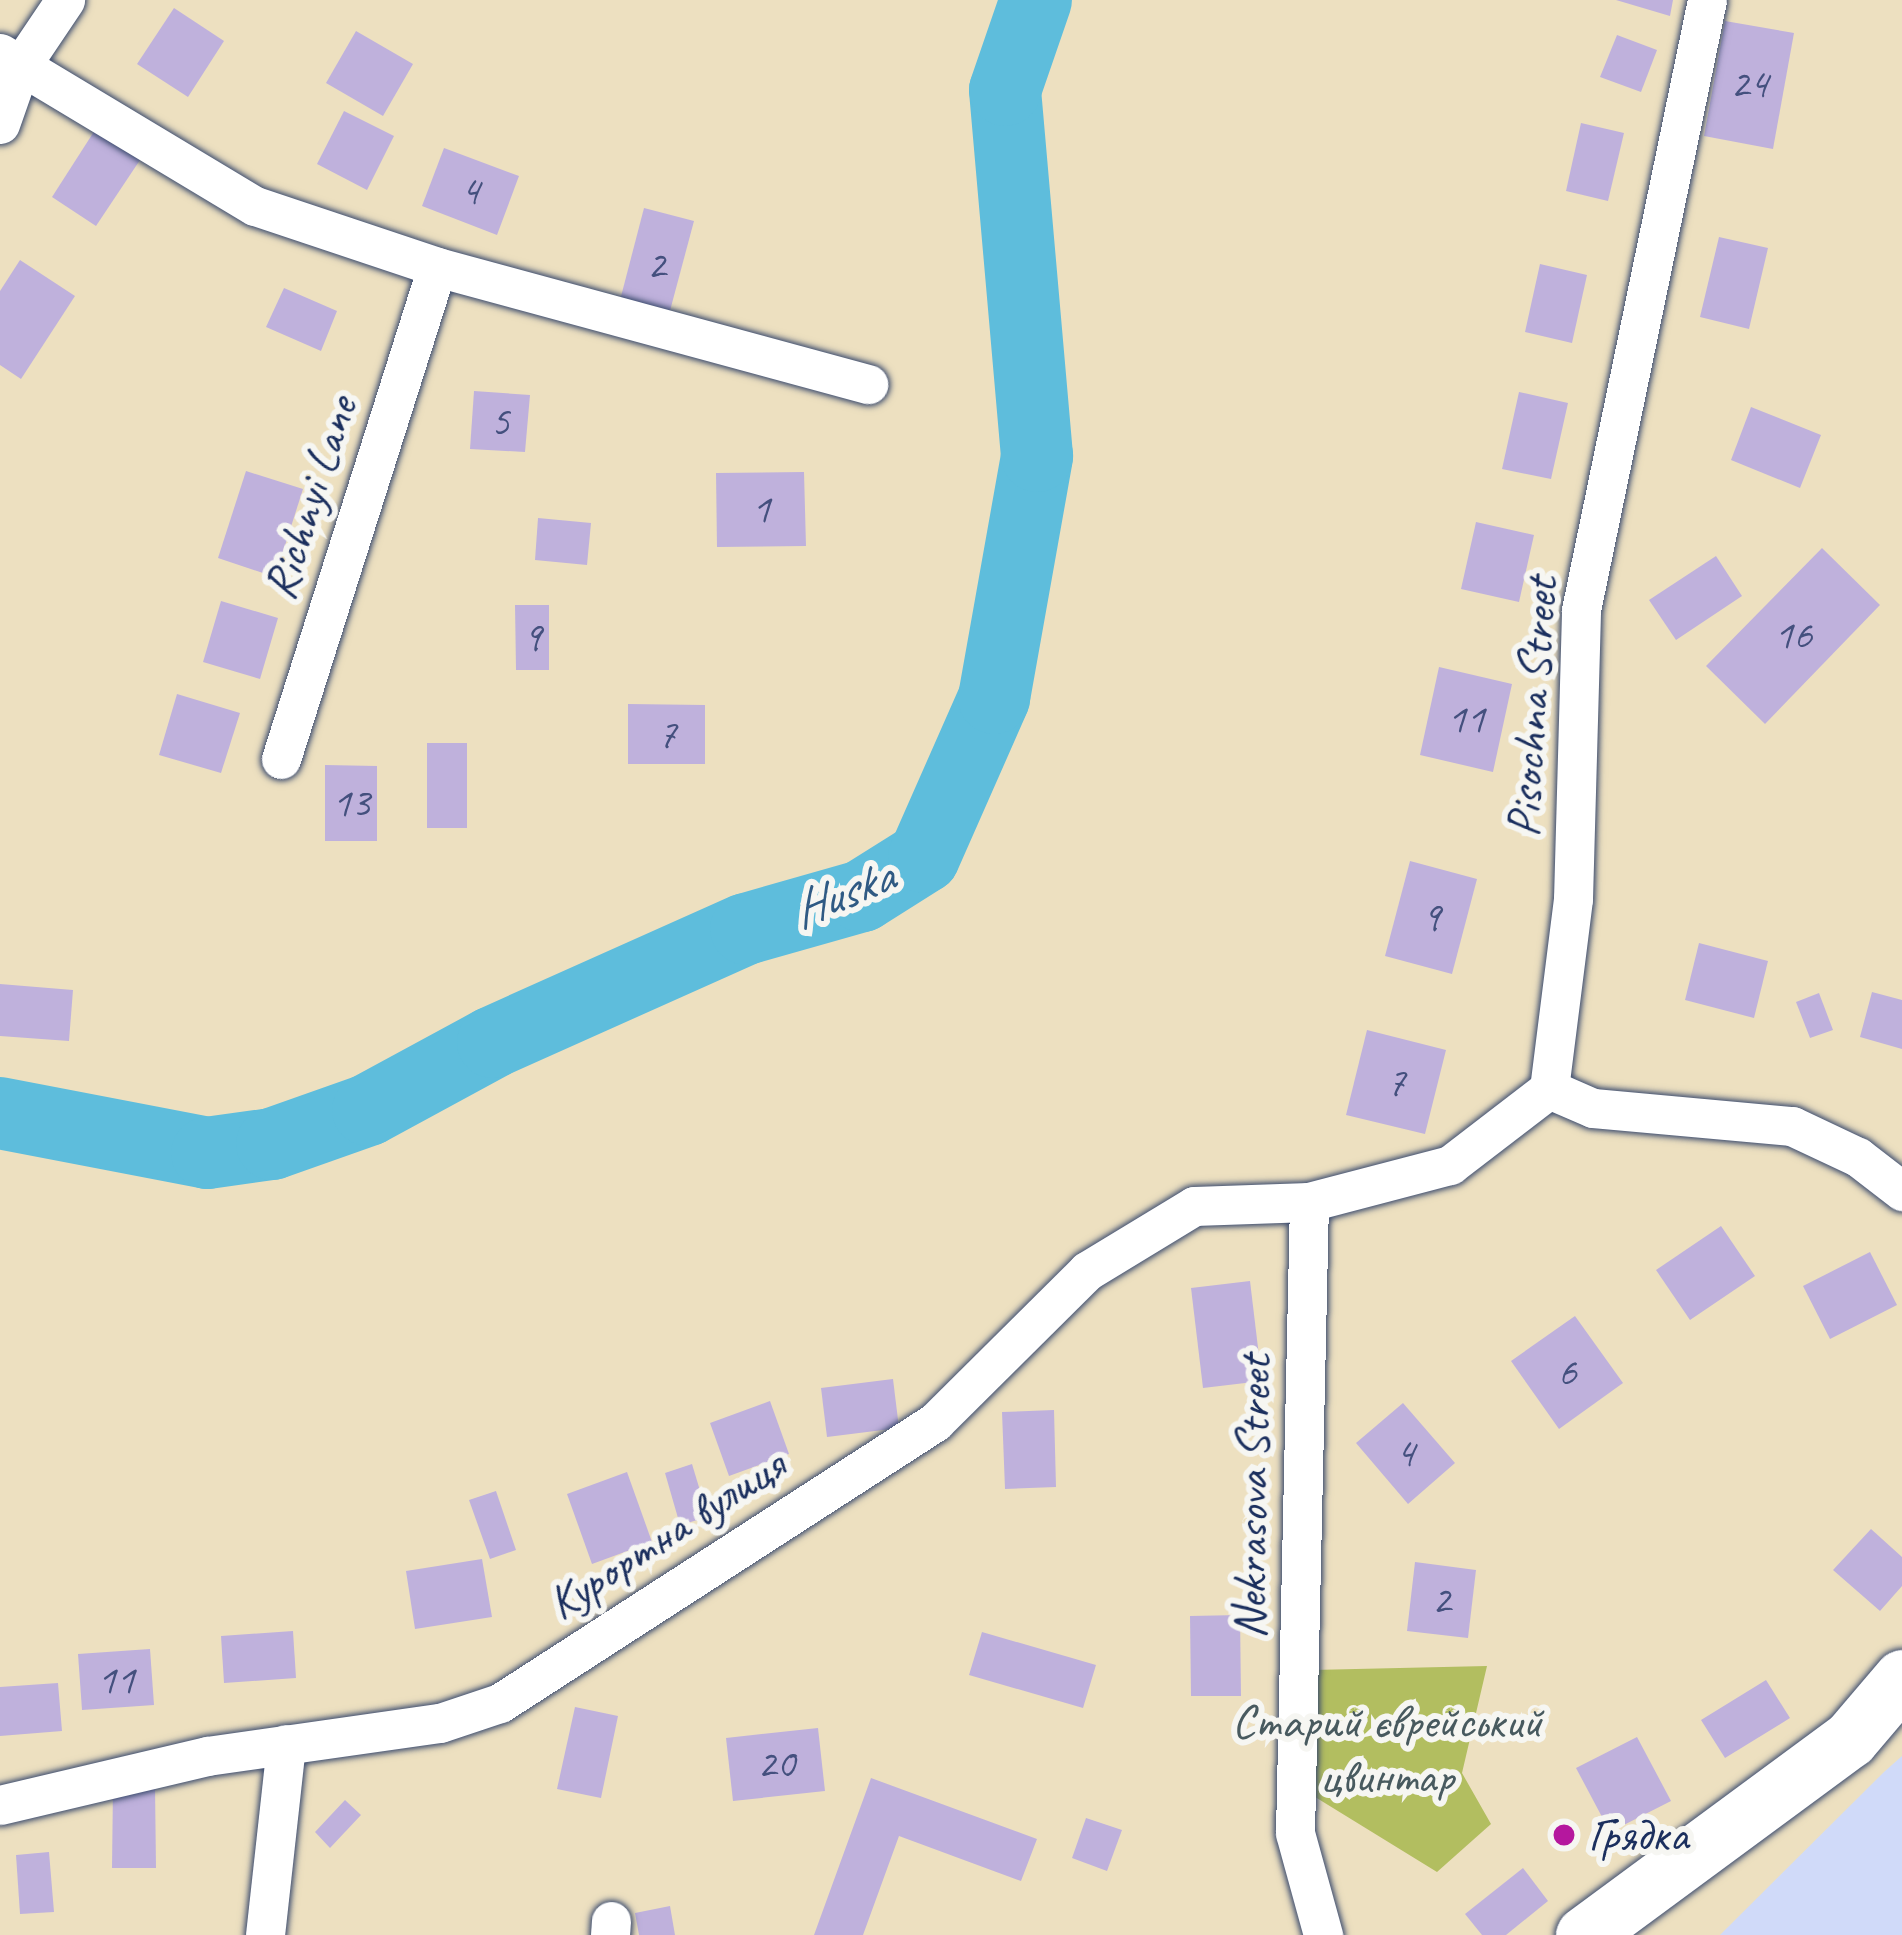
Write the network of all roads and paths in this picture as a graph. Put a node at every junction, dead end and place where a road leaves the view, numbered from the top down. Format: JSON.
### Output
{"nodes":[{"id":1,"x":65,"y":0,"type":"edge"},
{"id":2,"x":1707,"y":0,"type":"edge"},
{"id":3,"x":10,"y":60,"type":"edge"},
{"id":4,"x":0,"y":124,"type":"edge"},
{"id":5,"x":437,"y":267,"type":"junction"},
{"id":6,"x":868,"y":384,"type":"dead end"},
{"id":7,"x":281,"y":759,"type":"dead end"},
{"id":8,"x":1549,"y":1089,"type":"junction"},
{"id":9,"x":1902,"y":1191,"type":"edge"},
{"id":10,"x":1309,"y":1202,"type":"junction"},
{"id":11,"x":1902,"y":1678,"type":"edge"},
{"id":12,"x":286,"y":1744,"type":"junction"},
{"id":13,"x":0,"y":1805,"type":"edge"},
{"id":14,"x":266,"y":1935,"type":"edge"},
{"id":15,"x":1323,"y":1935,"type":"edge"},
{"id":16,"x":1584,"y":1935,"type":"edge"}],
"edges":[{"from":1,"to":3,"type":"street"},
{"from":2,"to":8,"type":"street","name":"Pisochna Street"},
{"from":3,"to":4,"type":"street"},
{"from":3,"to":5,"type":"street"},
{"from":5,"to":6,"type":"street"},
{"from":5,"to":7,"type":"street","name":"Richnyi Lane"},
{"from":8,"to":9,"type":"street"},
{"from":8,"to":10,"type":"street"},
{"from":10,"to":12,"type":"street","name":"Курортна вулиця"},
{"from":10,"to":15,"type":"street","name":"Nekrasova Street"},
{"from":11,"to":16,"type":"main road"},
{"from":12,"to":13,"type":"street","name":"Курортна вулиця"},
{"from":12,"to":14,"type":"street"}]}
